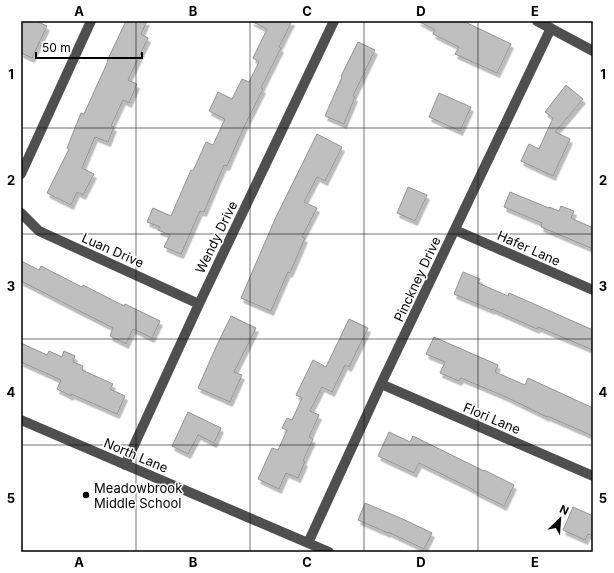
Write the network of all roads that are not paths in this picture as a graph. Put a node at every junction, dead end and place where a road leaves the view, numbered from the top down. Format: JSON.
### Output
{"nodes":[{"id":1,"x":91,"y":21,"type":"edge"},
{"id":2,"x":334,"y":21,"type":"edge"},
{"id":3,"x":537,"y":21,"type":"edge"},
{"id":4,"x":551,"y":28,"type":"junction"},
{"id":5,"x":593,"y":51,"type":"edge"},
{"id":6,"x":21,"y":174,"type":"edge"},
{"id":7,"x":21,"y":213,"type":"edge"},
{"id":8,"x":455,"y":230,"type":"junction"},
{"id":9,"x":593,"y":290,"type":"edge"},
{"id":10,"x":199,"y":304,"type":"junction"},
{"id":11,"x":381,"y":384,"type":"junction"},
{"id":12,"x":21,"y":420,"type":"edge"},
{"id":13,"x":125,"y":465,"type":"junction"},
{"id":14,"x":593,"y":476,"type":"edge"},
{"id":15,"x":308,"y":543,"type":"junction"},
{"id":16,"x":329,"y":552,"type":"edge"}],
"edges":[{"from":1,"to":6,"type":"street"},
{"from":2,"to":10,"type":"street","name":"Wendy Drive"},
{"from":3,"to":4,"type":"street"},
{"from":4,"to":5,"type":"street"},
{"from":4,"to":8,"type":"street","name":"Pinckney Drive"},
{"from":7,"to":10,"type":"street","name":"Luan Drive"},
{"from":8,"to":9,"type":"street","name":"Hafer Lane"},
{"from":8,"to":11,"type":"street","name":"Pinckney Drive"},
{"from":10,"to":13,"type":"street","name":"Wendy Drive"},
{"from":11,"to":14,"type":"street","name":"Flori Lane"},
{"from":11,"to":15,"type":"street","name":"Pinckney Drive"},
{"from":12,"to":13,"type":"street","name":"North Lane"},
{"from":13,"to":15,"type":"street","name":"North Lane"},
{"from":15,"to":16,"type":"street","name":"North Lane"}]}
